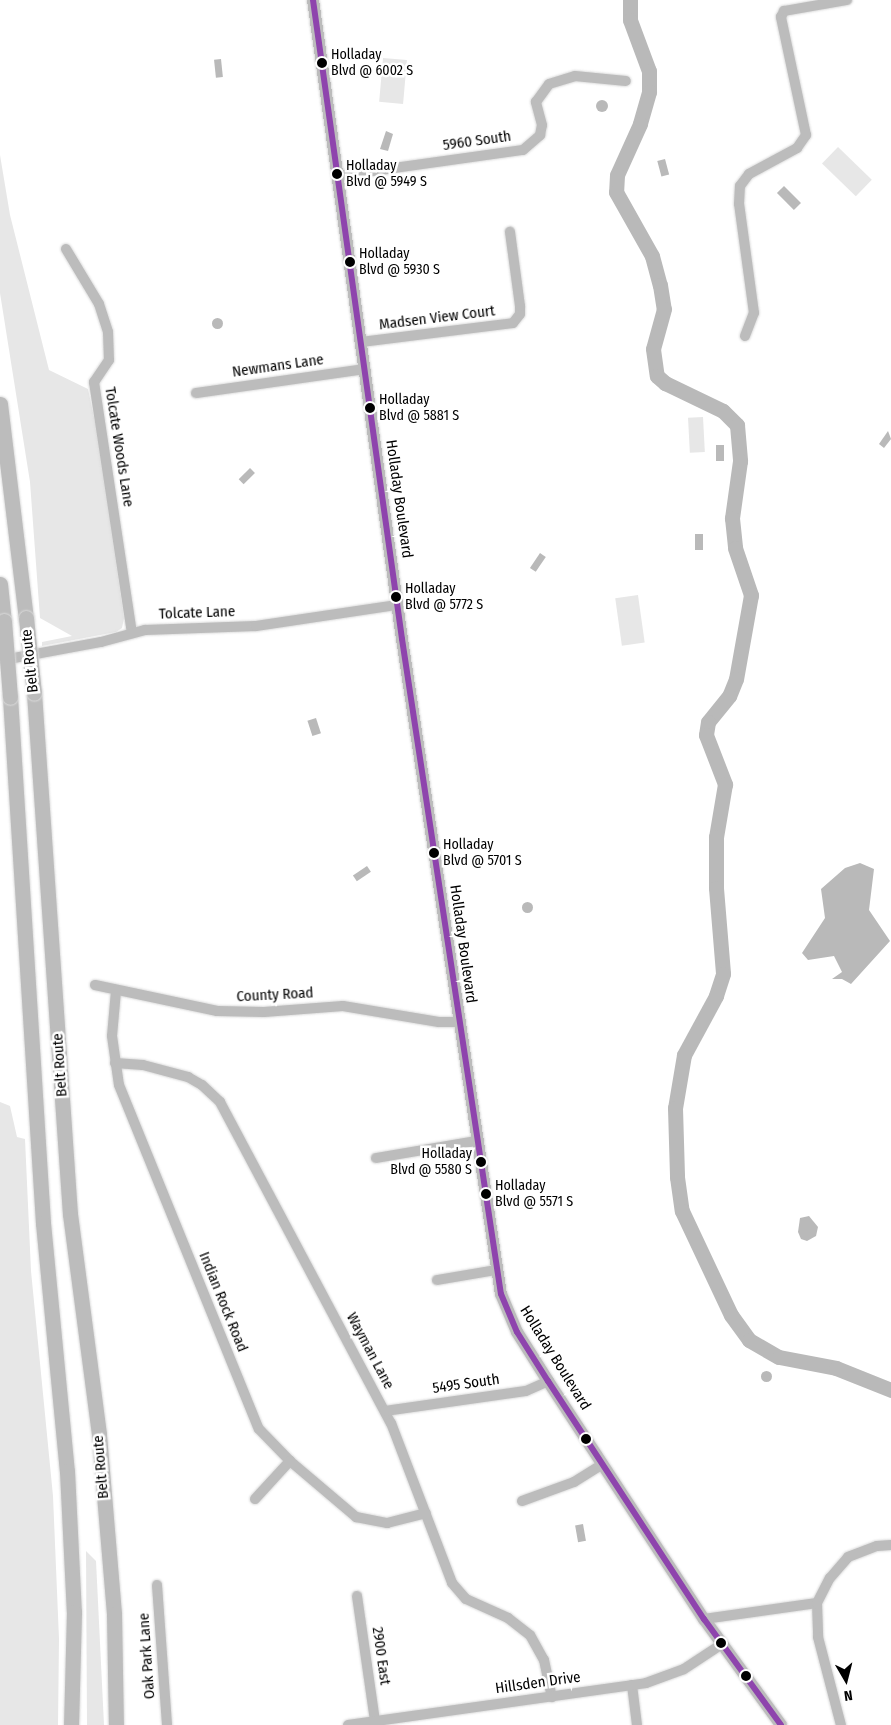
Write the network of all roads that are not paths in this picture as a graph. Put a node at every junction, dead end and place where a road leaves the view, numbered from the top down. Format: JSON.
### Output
{"nodes":[{"id":1,"x":846,"y":0,"type":"edge"},
{"id":2,"x":316,"y":1,"type":"edge"},
{"id":3,"x":626,"y":81,"type":"dead end"},
{"id":4,"x":337,"y":176,"type":"junction"},
{"id":5,"x":510,"y":232,"type":"dead end"},
{"id":6,"x":66,"y":249,"type":"dead end"},
{"id":7,"x":745,"y":336,"type":"dead end"},
{"id":8,"x":361,"y":342,"type":"junction"},
{"id":9,"x":365,"y":370,"type":"junction"},
{"id":10,"x":196,"y":393,"type":"dead end"},
{"id":11,"x":0,"y":404,"type":"edge"},
{"id":12,"x":0,"y":584,"type":"edge"},
{"id":13,"x":397,"y":605,"type":"junction"},
{"id":14,"x":132,"y":633,"type":"junction"},
{"id":15,"x":0,"y":661,"type":"edge"},
{"id":16,"x":95,"y":985,"type":"dead end"},
{"id":17,"x":116,"y":991,"type":"junction"},
{"id":18,"x":458,"y":1022,"type":"junction"},
{"id":19,"x":115,"y":1063,"type":"junction"},
{"id":20,"x":475,"y":1140,"type":"junction"},
{"id":21,"x":376,"y":1158,"type":"dead end"},
{"id":22,"x":496,"y":1270,"type":"junction"},
{"id":23,"x":437,"y":1280,"type":"dead end"},
{"id":24,"x":548,"y":1381,"type":"junction"},
{"id":25,"x":386,"y":1411,"type":"junction"},
{"id":26,"x":290,"y":1461,"type":"junction"},
{"id":27,"x":604,"y":1464,"type":"junction"},
{"id":28,"x":255,"y":1499,"type":"dead end"},
{"id":29,"x":522,"y":1501,"type":"dead end"},
{"id":30,"x":426,"y":1514,"type":"junction"},
{"id":31,"x":891,"y":1545,"type":"edge"},
{"id":32,"x":157,"y":1585,"type":"dead end"},
{"id":33,"x":357,"y":1596,"type":"dead end"},
{"id":34,"x":817,"y":1603,"type":"junction"},
{"id":35,"x":704,"y":1619,"type":"junction"},
{"id":36,"x":722,"y":1644,"type":"junction"},
{"id":37,"x":632,"y":1685,"type":"junction"},
{"id":38,"x":552,"y":1697,"type":"junction"},
{"id":39,"x":381,"y":1722,"type":"edge"},
{"id":40,"x":71,"y":1725,"type":"edge"},
{"id":41,"x":116,"y":1725,"type":"edge"},
{"id":42,"x":167,"y":1725,"type":"edge"},
{"id":43,"x":348,"y":1725,"type":"edge"},
{"id":44,"x":638,"y":1725,"type":"edge"},
{"id":45,"x":780,"y":1725,"type":"edge"},
{"id":46,"x":841,"y":1725,"type":"edge"}],
"edges":[{"from":1,"to":7,"type":"street"},
{"from":2,"to":4,"type":"main road","name":"Holladay Boulevard"},
{"from":3,"to":4,"type":"street","name":"5960 South"},
{"from":4,"to":8,"type":"main road","name":"Holladay Boulevard"},
{"from":5,"to":8,"type":"street","name":"Madsen View Court"},
{"from":6,"to":14,"type":"street","name":"Tolcate Woods Lane"},
{"from":8,"to":9,"type":"main road","name":"Holladay Boulevard"},
{"from":9,"to":10,"type":"street","name":"Newmans Lane"},
{"from":9,"to":13,"type":"main road","name":"Holladay Boulevard"},
{"from":11,"to":41,"type":"highway","name":"Belt Route","bridge":true},
{"from":12,"to":40,"type":"highway","name":"Belt Route","bridge":true},
{"from":13,"to":14,"type":"street","name":"Tolcate Lane"},
{"from":13,"to":18,"type":"main road","name":"Holladay Boulevard"},
{"from":14,"to":15,"type":"street","name":"Tolcate Lane"},
{"from":16,"to":17,"type":"street","name":"County Road"},
{"from":17,"to":18,"type":"street","name":"County Road"},
{"from":17,"to":19,"type":"street","name":"Indian Rock Road"},
{"from":18,"to":20,"type":"main road","name":"Holladay Boulevard"},
{"from":19,"to":25,"type":"street","name":"Wayman Lane"},
{"from":19,"to":26,"type":"street","name":"Indian Rock Road"},
{"from":20,"to":21,"type":"street"},
{"from":20,"to":22,"type":"main road","name":"Holladay Boulevard"},
{"from":22,"to":23,"type":"street"},
{"from":22,"to":24,"type":"main road","name":"Holladay Boulevard"},
{"from":24,"to":25,"type":"street","name":"5495 South"},
{"from":24,"to":27,"type":"main road","name":"Holladay Boulevard"},
{"from":25,"to":30,"type":"street","name":"Wayman Lane"},
{"from":26,"to":28,"type":"street"},
{"from":26,"to":30,"type":"street","name":"Indian Rock Road"},
{"from":27,"to":29,"type":"street"},
{"from":27,"to":35,"type":"main road","name":"Holladay Boulevard"},
{"from":30,"to":38,"type":"street","name":"Wayman Lane"},
{"from":31,"to":34,"type":"street"},
{"from":32,"to":42,"type":"street","name":"Oak Park Lane"},
{"from":33,"to":39,"type":"street","name":"2900 East"},
{"from":34,"to":35,"type":"street"},
{"from":34,"to":46,"type":"street"},
{"from":35,"to":36,"type":"main road","name":"Holladay Boulevard"},
{"from":36,"to":37,"type":"street","name":"Hillsden Drive"},
{"from":36,"to":45,"type":"main road","name":"Holladay Boulevard"},
{"from":37,"to":38,"type":"street","name":"Hillsden Drive"},
{"from":37,"to":44,"type":"street"},
{"from":38,"to":39,"type":"street","name":"Hillsden Drive"},
{"from":39,"to":43,"type":"street","name":"Hillsden Drive"}]}
